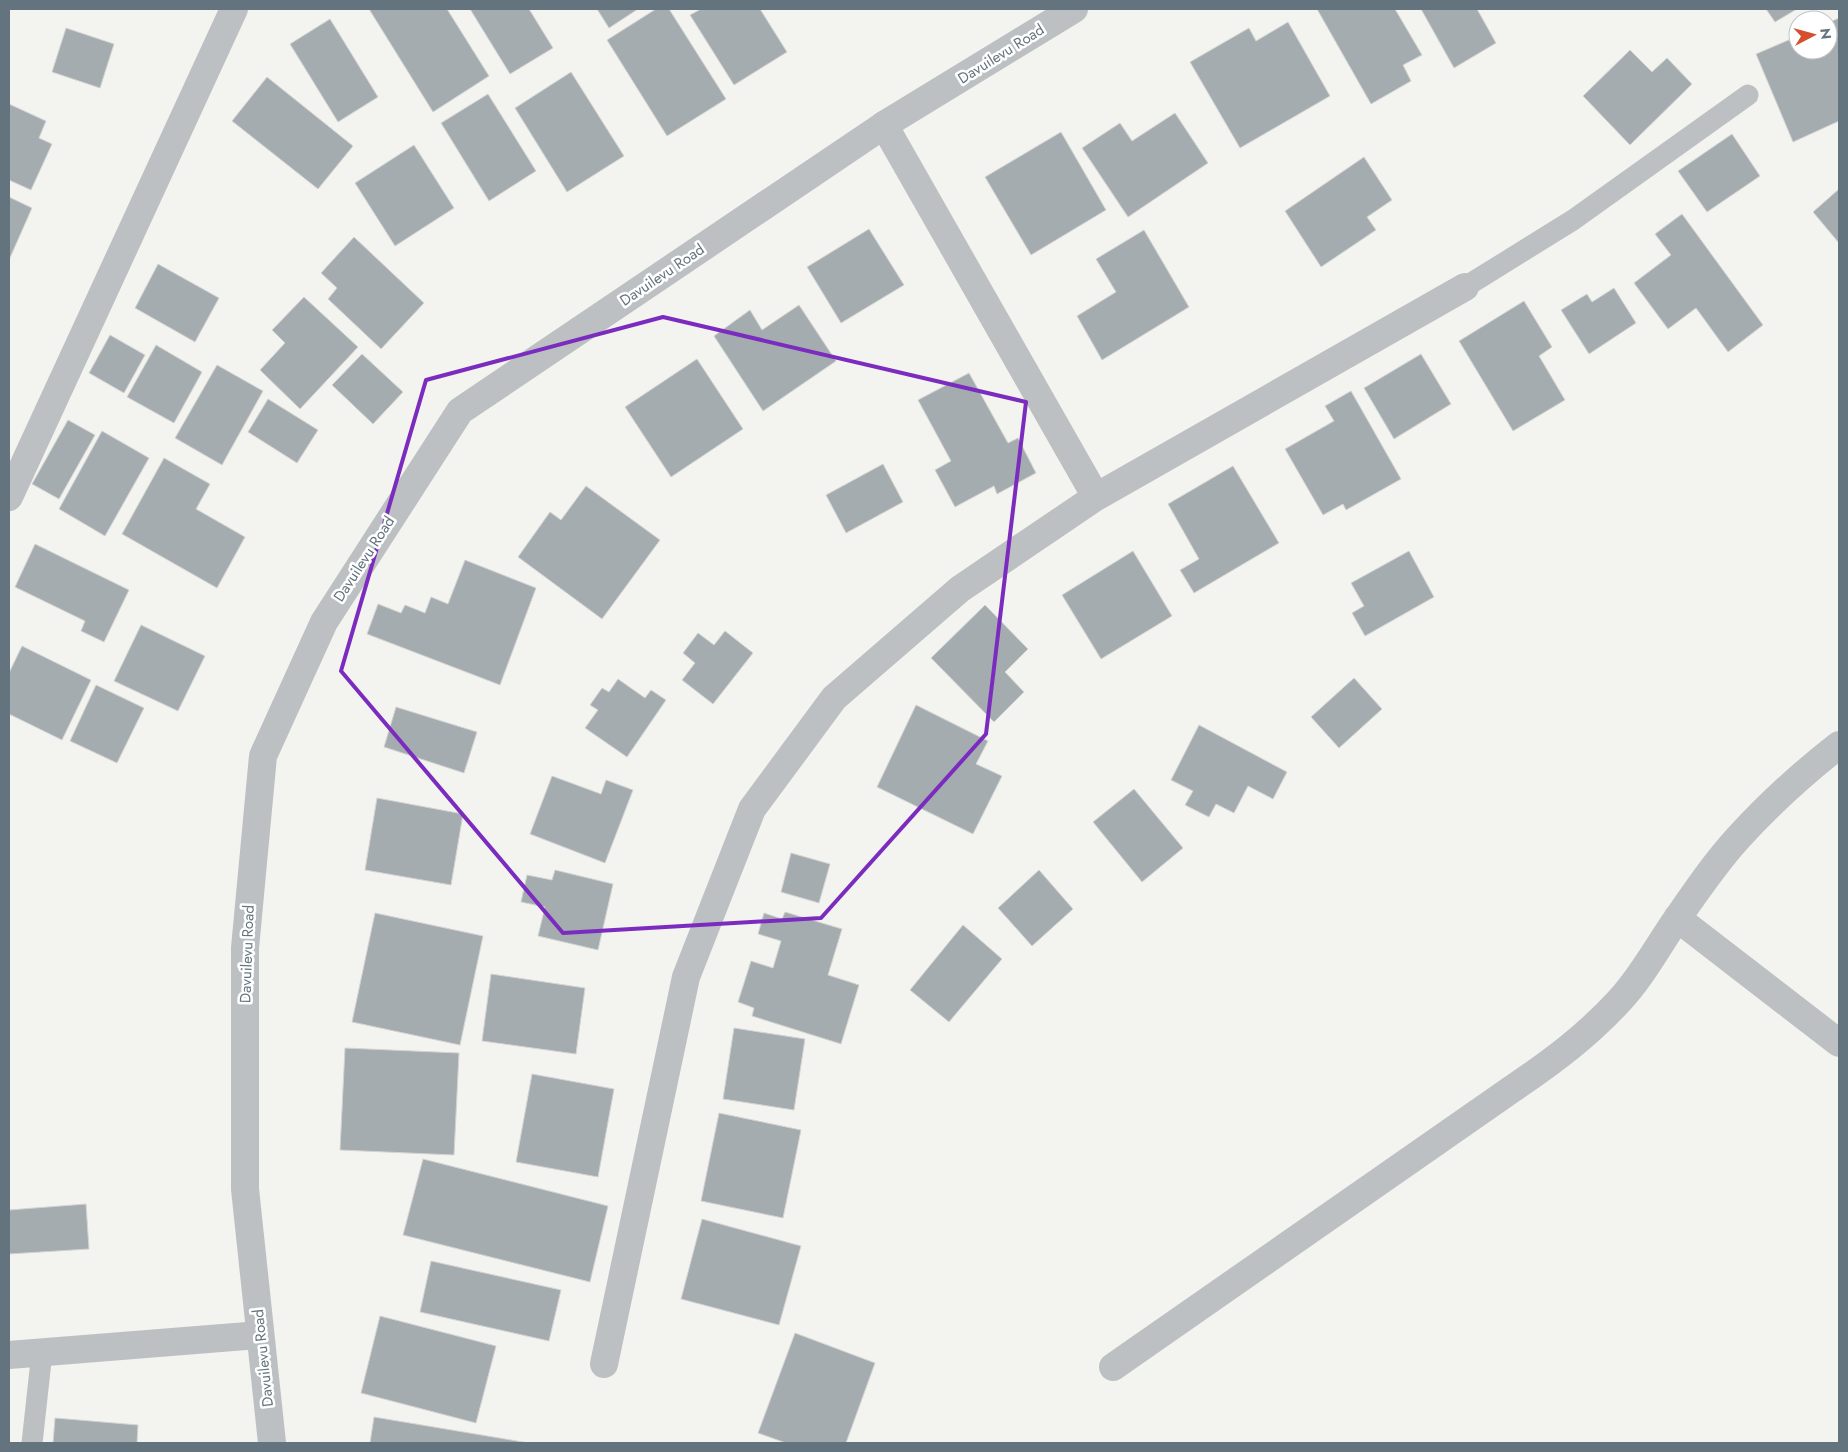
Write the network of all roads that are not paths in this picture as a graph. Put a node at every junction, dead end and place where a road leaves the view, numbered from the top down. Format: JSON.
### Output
{"nodes":[{"id":1,"x":234,"y":9,"type":"edge"},
{"id":2,"x":1074,"y":9,"type":"edge"},
{"id":3,"x":1748,"y":95,"type":"dead end"},
{"id":4,"x":884,"y":125,"type":"junction"},
{"id":5,"x":1465,"y":287,"type":"joint"},
{"id":6,"x":9,"y":496,"type":"edge"},
{"id":7,"x":1096,"y":497,"type":"junction"},
{"id":8,"x":1839,"y":745,"type":"edge"},
{"id":9,"x":1677,"y":918,"type":"junction"},
{"id":10,"x":1839,"y":1043,"type":"edge"},
{"id":11,"x":260,"y":1335,"type":"junction"},
{"id":12,"x":42,"y":1352,"type":"junction"},
{"id":13,"x":9,"y":1355,"type":"edge"},
{"id":14,"x":604,"y":1364,"type":"dead end"},
{"id":15,"x":1113,"y":1367,"type":"dead end"},
{"id":16,"x":32,"y":1443,"type":"edge"},
{"id":17,"x":272,"y":1443,"type":"edge"}],
"edges":[{"from":1,"to":6,"type":"street"},
{"from":2,"to":4,"type":"street","name":"Davuilevu Road"},
{"from":3,"to":5,"type":"lane"},
{"from":4,"to":7,"type":"street"},
{"from":4,"to":11,"type":"street","name":"Davuilevu Road"},
{"from":5,"to":7,"type":"street"},
{"from":7,"to":14,"type":"street"},
{"from":8,"to":9,"type":"street"},
{"from":9,"to":10,"type":"street"},
{"from":9,"to":15,"type":"street"},
{"from":11,"to":12,"type":"street"},
{"from":11,"to":17,"type":"street","name":"Davuilevu Road"},
{"from":12,"to":13,"type":"street"},
{"from":12,"to":16,"type":"lane"}]}
